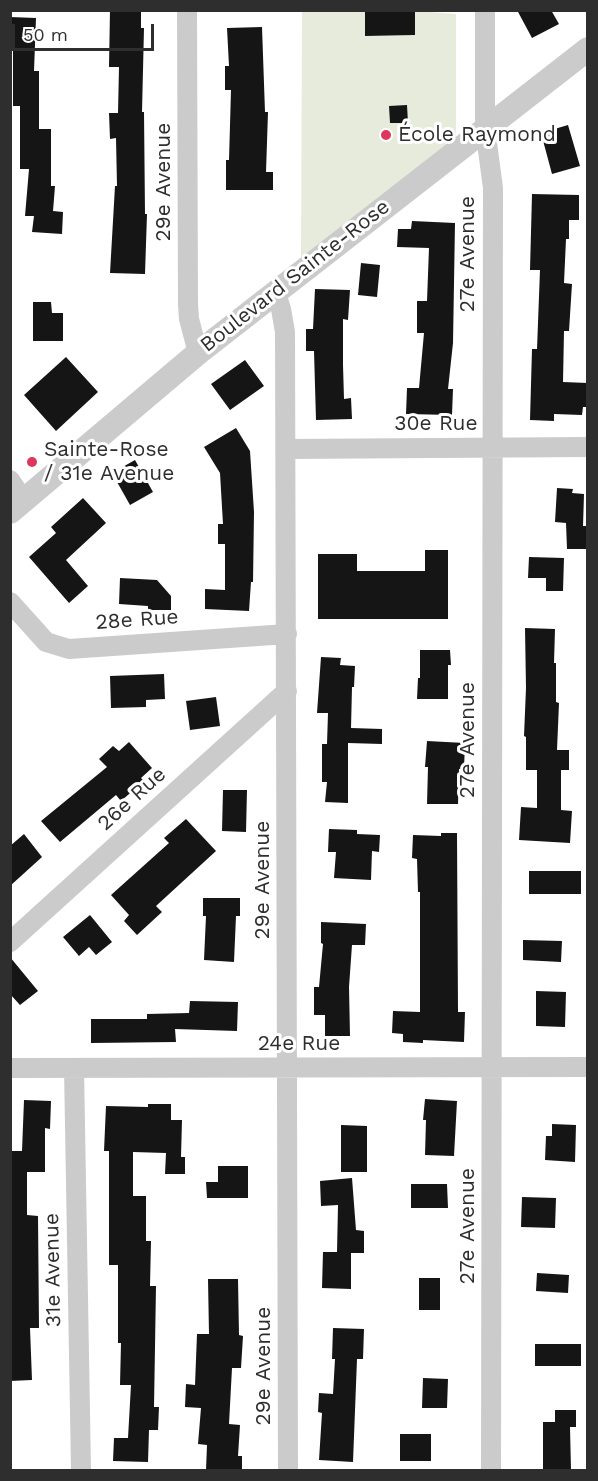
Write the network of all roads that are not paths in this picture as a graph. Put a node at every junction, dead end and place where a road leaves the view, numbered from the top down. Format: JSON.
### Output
{"nodes":[{"id":1,"x":187,"y":10,"type":"edge"},
{"id":2,"x":485,"y":10,"type":"edge"},
{"id":3,"x":588,"y":49,"type":"edge"},
{"id":4,"x":485,"y":128,"type":"junction"},
{"id":5,"x":275,"y":291,"type":"junction"},
{"id":6,"x":198,"y":353,"type":"junction"},
{"id":7,"x":588,"y":447,"type":"edge"},
{"id":8,"x":491,"y":448,"type":"junction"},
{"id":9,"x":286,"y":449,"type":"junction"},
{"id":10,"x":10,"y":480,"type":"edge"},
{"id":11,"x":17,"y":507,"type":"edge"},
{"id":12,"x":10,"y":602,"type":"edge"},
{"id":13,"x":286,"y":634,"type":"junction"},
{"id":14,"x":286,"y":691,"type":"junction"},
{"id":15,"x":10,"y":942,"type":"edge"},
{"id":16,"x":493,"y":1067,"type":"junction"},
{"id":17,"x":588,"y":1067,"type":"edge"},
{"id":18,"x":10,"y":1068,"type":"edge"},
{"id":19,"x":74,"y":1068,"type":"junction"},
{"id":20,"x":288,"y":1068,"type":"junction"},
{"id":21,"x":81,"y":1470,"type":"edge"},
{"id":22,"x":288,"y":1470,"type":"edge"},
{"id":23,"x":491,"y":1470,"type":"edge"}],
"edges":[{"from":1,"to":6,"type":"street","name":"29e Avenue"},
{"from":2,"to":4,"type":"street","name":"27e Avenue"},
{"from":3,"to":4,"type":"street","name":"Boulevard Sainte-Rose"},
{"from":4,"to":5,"type":"street","name":"Boulevard Sainte-Rose"},
{"from":4,"to":8,"type":"street","name":"27e Avenue"},
{"from":5,"to":6,"type":"street","name":"Boulevard Sainte-Rose"},
{"from":5,"to":9,"type":"street","name":"29e Avenue"},
{"from":6,"to":11,"type":"street","name":"Boulevard Sainte-Rose"},
{"from":7,"to":8,"type":"street","name":"30e Rue"},
{"from":8,"to":9,"type":"street","name":"30e Rue"},
{"from":8,"to":16,"type":"street","name":"27e Avenue"},
{"from":9,"to":13,"type":"street","name":"29e Avenue"},
{"from":10,"to":11,"type":"street"},
{"from":12,"to":13,"type":"street","name":"28e Rue"},
{"from":13,"to":14,"type":"street","name":"29e Avenue"},
{"from":14,"to":15,"type":"street","name":"26e Rue"},
{"from":14,"to":20,"type":"street","name":"29e Avenue"},
{"from":16,"to":17,"type":"street","name":"24e Rue"},
{"from":16,"to":20,"type":"street","name":"24e Rue"},
{"from":16,"to":23,"type":"street","name":"27e Avenue"},
{"from":18,"to":19,"type":"street","name":"24e Rue"},
{"from":19,"to":20,"type":"street","name":"24e Rue"},
{"from":19,"to":21,"type":"street","name":"31e Avenue"},
{"from":20,"to":22,"type":"street","name":"29e Avenue"}]}
